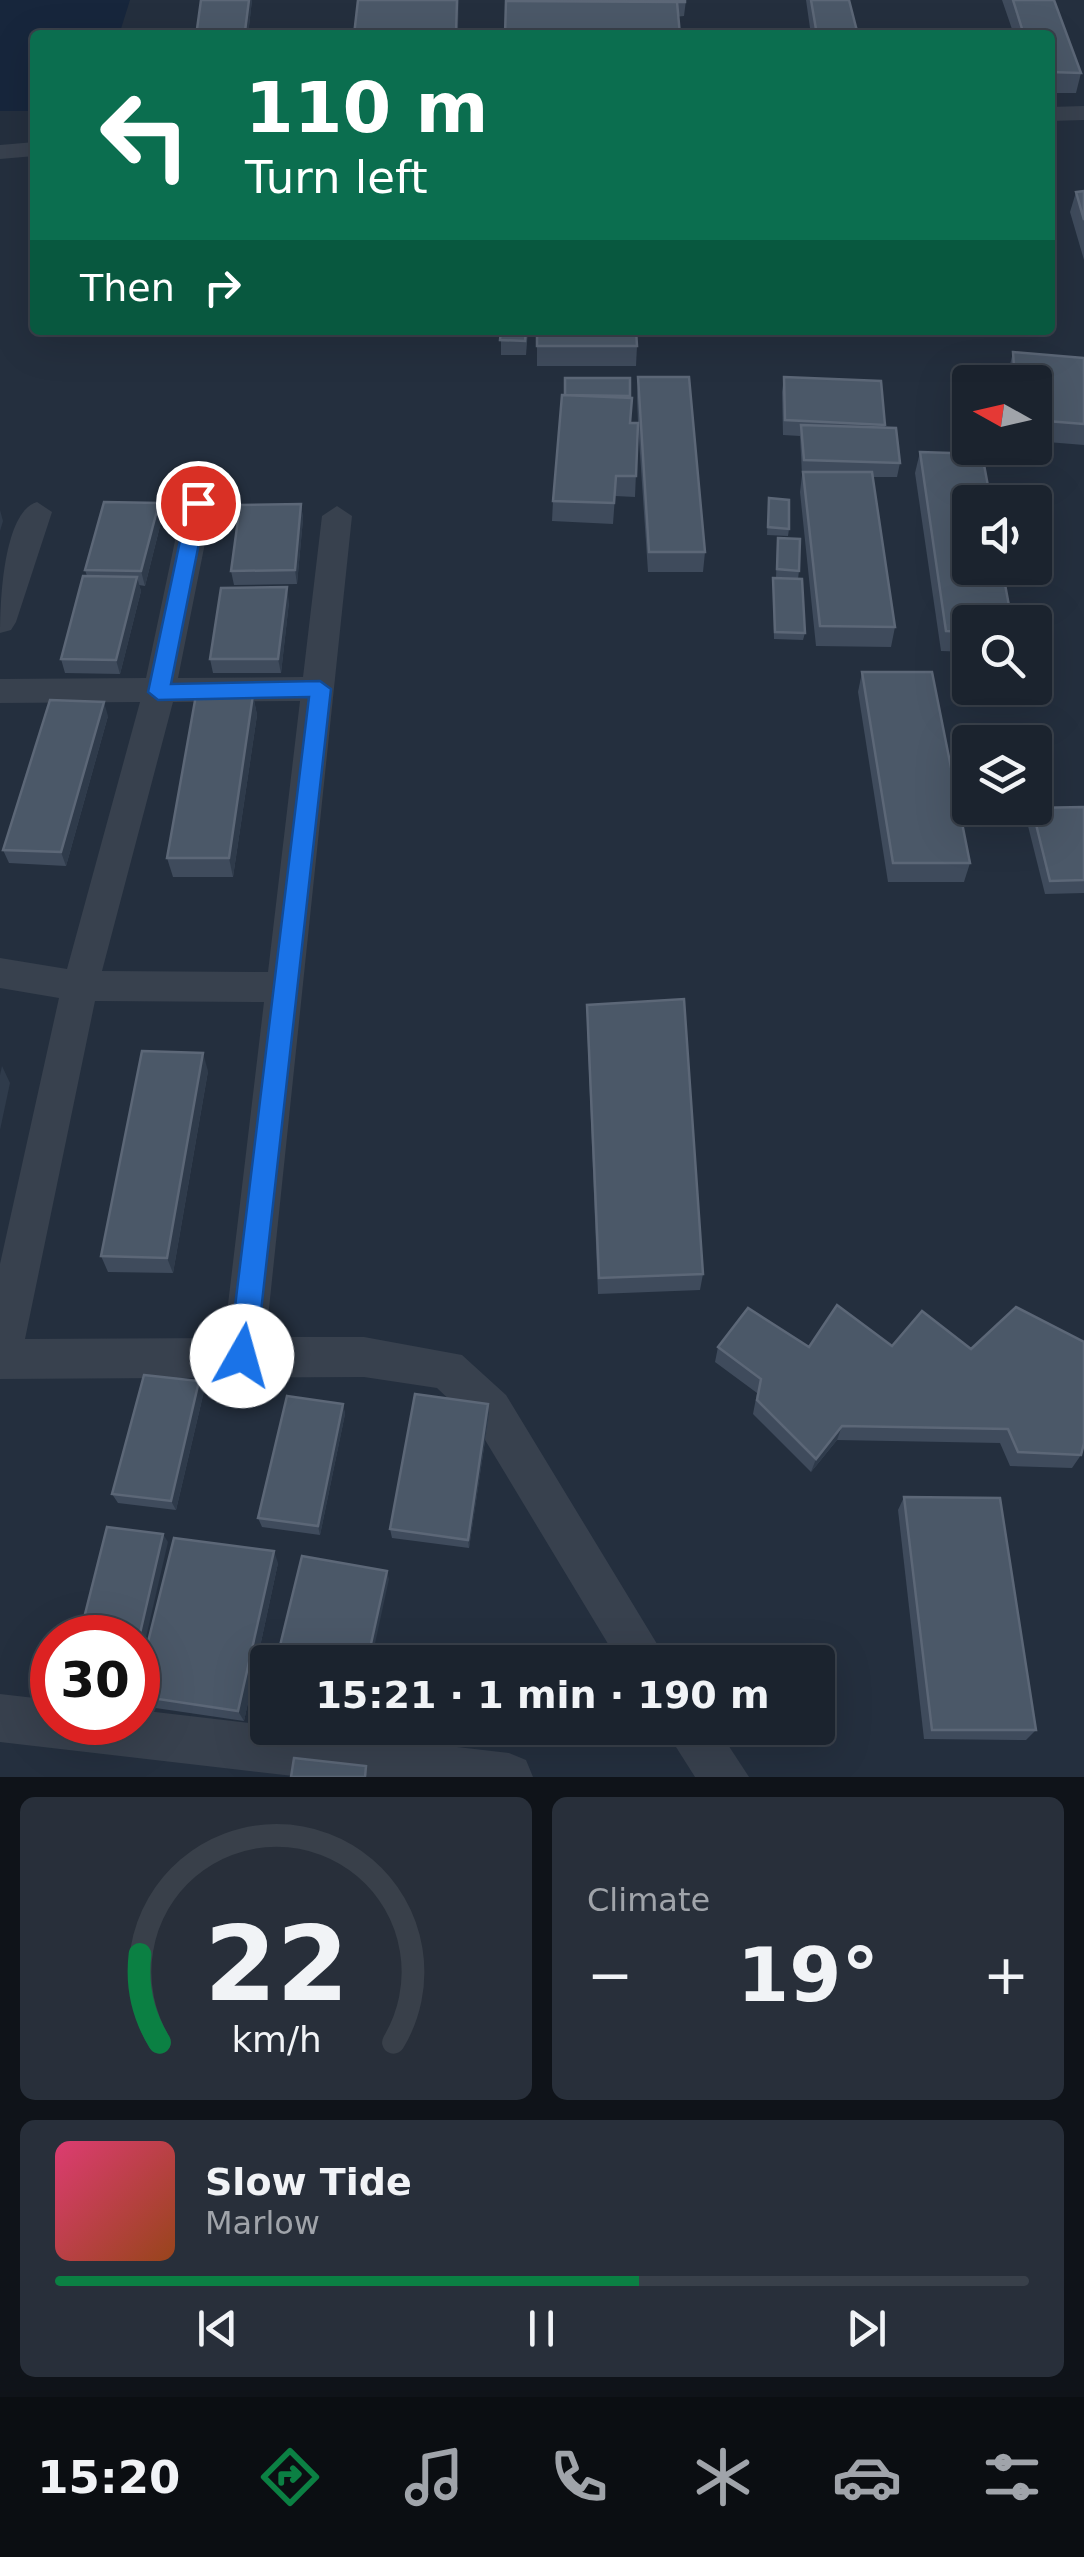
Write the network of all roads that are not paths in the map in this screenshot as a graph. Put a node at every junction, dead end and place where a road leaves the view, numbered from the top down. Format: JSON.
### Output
{"nodes":[{"id":1,"x":1055,"y":114,"type":"edge"},
{"id":2,"x":1084,"y":114,"type":"edge"},
{"id":3,"x":30,"y":149,"type":"edge"},
{"id":4,"x":0,"y":152,"type":"edge"},
{"id":5,"x":198,"y":503,"type":"dead end"},
{"id":6,"x":38,"y":512,"type":"dead end"},
{"id":7,"x":337,"y":516,"type":"dead end"},
{"id":8,"x":0,"y":622,"type":"edge"},
{"id":9,"x":320,"y":689,"type":"junction"},
{"id":10,"x":0,"y":691,"type":"edge"},
{"id":11,"x":158,"y":692,"type":"junction"},
{"id":12,"x":0,"y":973,"type":"edge"},
{"id":13,"x":80,"y":986,"type":"junction"},
{"id":14,"x":285,"y":986,"type":"junction"},
{"id":15,"x":242,"y":1356,"type":"junction"},
{"id":16,"x":0,"y":1358,"type":"edge"},
{"id":17,"x":635,"y":1645,"type":"edge"},
{"id":18,"x":0,"y":1718,"type":"edge"},
{"id":19,"x":701,"y":1745,"type":"edge"},
{"id":20,"x":509,"y":1777,"type":"edge"},
{"id":21,"x":726,"y":1777,"type":"edge"}],
"edges":[{"from":1,"to":2,"type":"street"},
{"from":3,"to":4,"type":"street"},
{"from":5,"to":11,"type":"street"},
{"from":6,"to":8,"type":"street"},
{"from":7,"to":9,"type":"street"},
{"from":9,"to":11,"type":"street"},
{"from":9,"to":14,"type":"street"},
{"from":10,"to":11,"type":"street"},
{"from":11,"to":13,"type":"street"},
{"from":12,"to":13,"type":"street"},
{"from":13,"to":14,"type":"street"},
{"from":13,"to":16,"type":"street"},
{"from":14,"to":15,"type":"street"},
{"from":15,"to":16,"type":"street"},
{"from":15,"to":17,"type":"street"},
{"from":18,"to":20,"type":"street"},
{"from":19,"to":21,"type":"street"}]}
